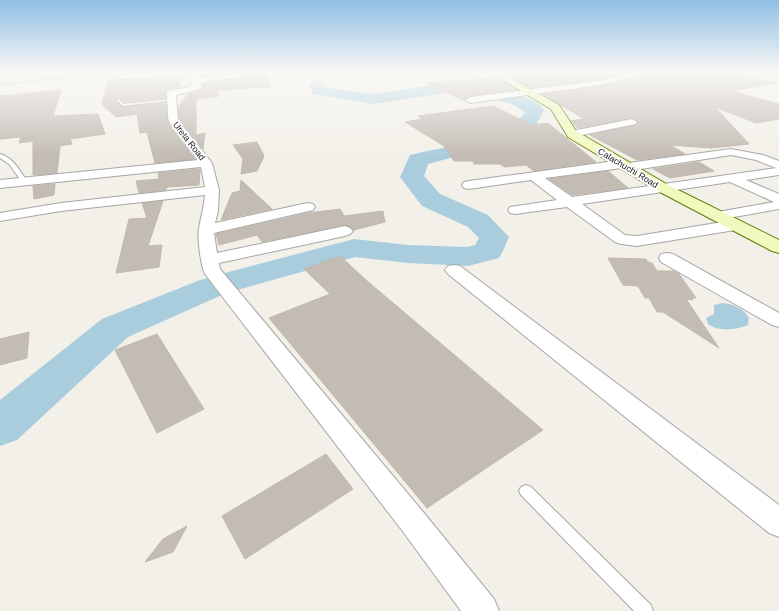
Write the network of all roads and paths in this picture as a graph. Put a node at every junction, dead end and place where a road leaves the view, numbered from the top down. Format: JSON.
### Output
{"nodes":[{"id":1,"x":118,"y":100,"type":"dead end"},
{"id":2,"x":173,"y":100,"type":"joint"},
{"id":3,"x":470,"y":100,"type":"dead end"},
{"id":4,"x":474,"y":100,"type":"edge"},
{"id":5,"x":542,"y":100,"type":"edge"},
{"id":6,"x":632,"y":122,"type":"dead end"},
{"id":7,"x":572,"y":134,"type":"junction"},
{"id":8,"x":779,"y":154,"type":"edge"},
{"id":9,"x":0,"y":156,"type":"edge"},
{"id":10,"x":759,"y":157,"type":"junction"},
{"id":11,"x":206,"y":163,"type":"junction"},
{"id":12,"x":779,"y":165,"type":"edge"},
{"id":13,"x":625,"y":166,"type":"junction"},
{"id":14,"x":779,"y":171,"type":"edge"},
{"id":15,"x":533,"y":176,"type":"junction"},
{"id":16,"x":732,"y":178,"type":"junction"},
{"id":17,"x":24,"y":181,"type":"junction"},
{"id":18,"x":0,"y":184,"type":"edge"},
{"id":19,"x":469,"y":185,"type":"dead end"},
{"id":20,"x":663,"y":188,"type":"junction"},
{"id":21,"x":212,"y":190,"type":"junction"},
{"id":22,"x":779,"y":200,"type":"edge"},
{"id":23,"x":569,"y":202,"type":"junction"},
{"id":24,"x":779,"y":205,"type":"edge"},
{"id":25,"x":308,"y":207,"type":"dead end"},
{"id":26,"x":515,"y":210,"type":"dead end"},
{"id":27,"x":717,"y":216,"type":"junction"},
{"id":28,"x":0,"y":217,"type":"edge"},
{"id":29,"x":735,"y":225,"type":"junction"},
{"id":30,"x":206,"y":230,"type":"junction"},
{"id":31,"x":345,"y":231,"type":"dead end"},
{"id":32,"x":779,"y":247,"type":"edge"},
{"id":33,"x":667,"y":258,"type":"dead end"},
{"id":34,"x":209,"y":260,"type":"junction"},
{"id":35,"x":454,"y":270,"type":"dead end"},
{"id":36,"x":779,"y":321,"type":"edge"},
{"id":37,"x":526,"y":491,"type":"dead end"},
{"id":38,"x":779,"y":523,"type":"edge"},
{"id":39,"x":482,"y":611,"type":"edge"},
{"id":40,"x":645,"y":611,"type":"edge"}],
"edges":[{"from":1,"to":2,"type":"lane"},
{"from":2,"to":11,"type":"street","name":"Ureta Road"},
{"from":3,"to":4,"type":"street"},
{"from":5,"to":7,"type":"street","name":"Calachuchi Road"},
{"from":6,"to":7,"type":"street"},
{"from":7,"to":13,"type":"street","name":"Calachuchi Road"},
{"from":8,"to":10,"type":"street"},
{"from":9,"to":17,"type":"lane"},
{"from":10,"to":12,"type":"street"},
{"from":10,"to":13,"type":"street"},
{"from":11,"to":17,"type":"street"},
{"from":11,"to":21,"type":"street"},
{"from":13,"to":15,"type":"street"},
{"from":13,"to":20,"type":"street","name":"Calachuchi Road"},
{"from":14,"to":16,"type":"street"},
{"from":15,"to":19,"type":"street"},
{"from":15,"to":23,"type":"street"},
{"from":16,"to":20,"type":"street"},
{"from":16,"to":22,"type":"street"},
{"from":17,"to":18,"type":"street"},
{"from":20,"to":23,"type":"street"},
{"from":20,"to":27,"type":"street","name":"Calachuchi Road"},
{"from":21,"to":28,"type":"street"},
{"from":21,"to":30,"type":"street"},
{"from":23,"to":26,"type":"street"},
{"from":23,"to":29,"type":"street"},
{"from":24,"to":27,"type":"street"},
{"from":25,"to":30,"type":"street"},
{"from":27,"to":29,"type":"street","name":"Calachuchi Road"},
{"from":29,"to":32,"type":"street","name":"Calachuchi Road"},
{"from":30,"to":34,"type":"street"},
{"from":31,"to":34,"type":"street"},
{"from":33,"to":36,"type":"street"},
{"from":34,"to":39,"type":"street"},
{"from":35,"to":38,"type":"street"},
{"from":37,"to":40,"type":"lane"}]}
